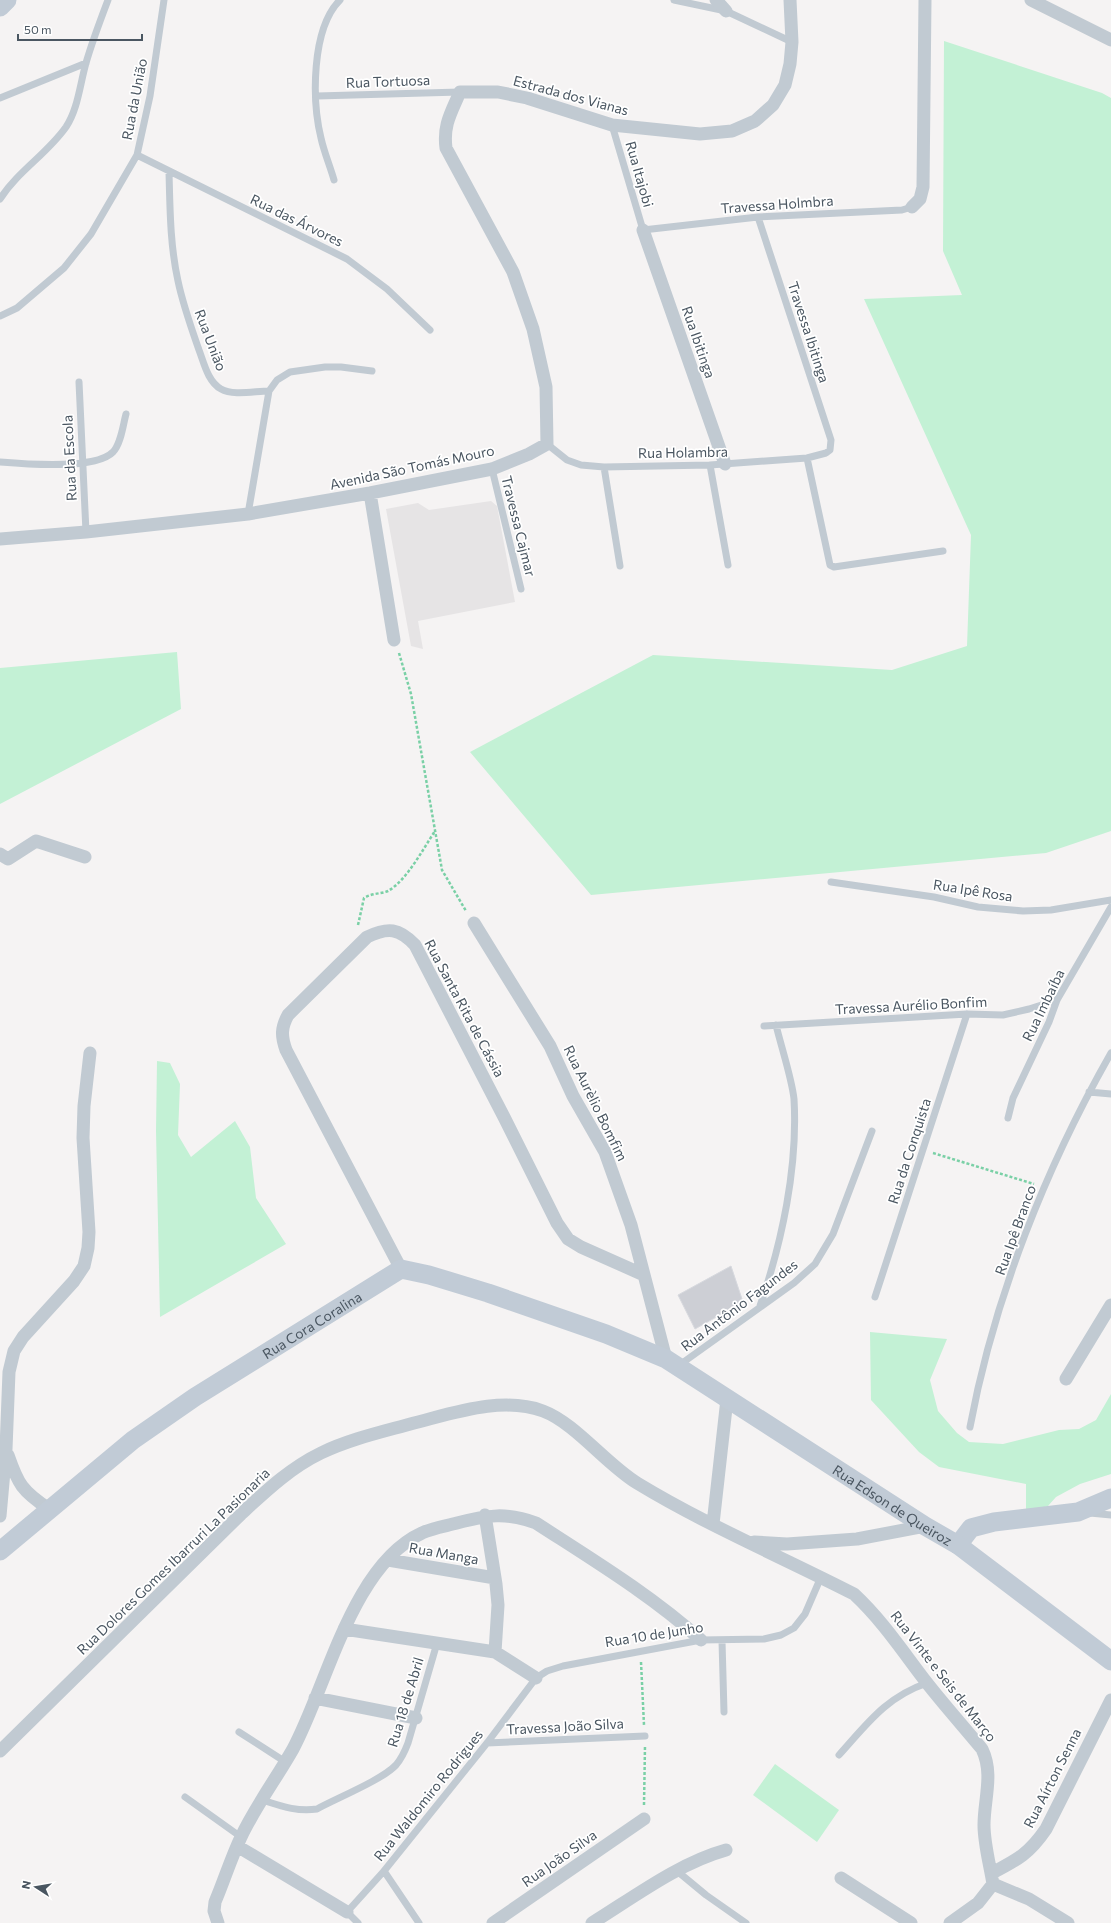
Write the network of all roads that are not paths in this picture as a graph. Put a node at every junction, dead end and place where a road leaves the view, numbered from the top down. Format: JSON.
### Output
{"nodes":[{"id":1,"x":7,"y":0,"type":"edge"},
{"id":2,"x":108,"y":0,"type":"edge"},
{"id":3,"x":164,"y":0,"type":"edge"},
{"id":4,"x":340,"y":0,"type":"edge"},
{"id":5,"x":674,"y":0,"type":"edge"},
{"id":6,"x":716,"y":0,"type":"edge"},
{"id":7,"x":790,"y":0,"type":"edge"},
{"id":8,"x":925,"y":0,"type":"edge"},
{"id":9,"x":1031,"y":0,"type":"edge"},
{"id":10,"x":1046,"y":3,"type":"edge"},
{"id":11,"x":0,"y":7,"type":"edge"},
{"id":12,"x":726,"y":11,"type":"junction"},
{"id":13,"x":1111,"y":40,"type":"edge"},
{"id":14,"x":792,"y":42,"type":"junction"},
{"id":15,"x":86,"y":63,"type":"junction"},
{"id":16,"x":460,"y":92,"type":"junction"},
{"id":17,"x":317,"y":96,"type":"junction"},
{"id":18,"x":0,"y":98,"type":"edge"},
{"id":19,"x":612,"y":125,"type":"junction"},
{"id":20,"x":137,"y":155,"type":"junction"},
{"id":21,"x":168,"y":172,"type":"junction"},
{"id":22,"x":334,"y":180,"type":"dead end"},
{"id":23,"x":0,"y":199,"type":"edge"},
{"id":24,"x":912,"y":207,"type":"joint"},
{"id":25,"x":758,"y":217,"type":"junction"},
{"id":26,"x":643,"y":230,"type":"junction"},
{"id":27,"x":0,"y":316,"type":"edge"},
{"id":28,"x":430,"y":330,"type":"dead end"},
{"id":29,"x":372,"y":371,"type":"dead end"},
{"id":30,"x":79,"y":382,"type":"dead end"},
{"id":31,"x":269,"y":391,"type":"junction"},
{"id":32,"x":126,"y":414,"type":"dead end"},
{"id":33,"x":547,"y":444,"type":"junction"},
{"id":34,"x":826,"y":453,"type":"joint"},
{"id":35,"x":807,"y":458,"type":"junction"},
{"id":36,"x":0,"y":462,"type":"edge"},
{"id":37,"x":83,"y":464,"type":"junction"},
{"id":38,"x":725,"y":464,"type":"junction"},
{"id":39,"x":710,"y":465,"type":"junction"},
{"id":40,"x":604,"y":467,"type":"junction"},
{"id":41,"x":492,"y":468,"type":"junction"},
{"id":42,"x":370,"y":493,"type":"junction"},
{"id":43,"x":248,"y":514,"type":"junction"},
{"id":44,"x":86,"y":532,"type":"junction"},
{"id":45,"x":0,"y":539,"type":"edge"},
{"id":46,"x":943,"y":551,"type":"dead end"},
{"id":47,"x":728,"y":565,"type":"dead end"},
{"id":48,"x":620,"y":566,"type":"dead end"},
{"id":49,"x":521,"y":589,"type":"dead end"},
{"id":50,"x":394,"y":640,"type":"road end"},
{"id":51,"x":0,"y":854,"type":"edge"},
{"id":52,"x":85,"y":857,"type":"dead end"},
{"id":53,"x":831,"y":882,"type":"dead end"},
{"id":54,"x":1111,"y":900,"type":"edge"},
{"id":55,"x":1111,"y":907,"type":"edge"},
{"id":56,"x":474,"y":923,"type":"road end"},
{"id":57,"x":1057,"y":1000,"type":"junction"},
{"id":58,"x":967,"y":1014,"type":"junction"},
{"id":59,"x":776,"y":1025,"type":"junction"},
{"id":60,"x":764,"y":1026,"type":"dead end"},
{"id":61,"x":90,"y":1053,"type":"dead end"},
{"id":62,"x":1111,"y":1053,"type":"edge"},
{"id":63,"x":1089,"y":1092,"type":"junction"},
{"id":64,"x":1111,"y":1094,"type":"edge"},
{"id":65,"x":1008,"y":1118,"type":"dead end"},
{"id":66,"x":872,"y":1131,"type":"dead end"},
{"id":67,"x":401,"y":1269,"type":"junction"},
{"id":68,"x":644,"y":1275,"type":"junction"},
{"id":69,"x":875,"y":1296,"type":"dead end"},
{"id":70,"x":1111,"y":1305,"type":"edge"},
{"id":71,"x":760,"y":1306,"type":"junction"},
{"id":72,"x":672,"y":1363,"type":"junction"},
{"id":73,"x":1066,"y":1379,"type":"dead end"},
{"id":74,"x":727,"y":1399,"type":"junction"},
{"id":75,"x":970,"y":1427,"type":"dead end"},
{"id":76,"x":6,"y":1450,"type":"junction"},
{"id":77,"x":1111,"y":1498,"type":"edge"},
{"id":78,"x":49,"y":1508,"type":"junction"},
{"id":79,"x":1078,"y":1512,"type":"junction"},
{"id":80,"x":485,"y":1515,"type":"junction"},
{"id":81,"x":1111,"y":1515,"type":"edge"},
{"id":82,"x":0,"y":1516,"type":"edge"},
{"id":83,"x":713,"y":1524,"type":"junction"},
{"id":84,"x":925,"y":1526,"type":"junction"},
{"id":85,"x":750,"y":1542,"type":"junction"},
{"id":86,"x":958,"y":1545,"type":"junction"},
{"id":87,"x":0,"y":1551,"type":"edge"},
{"id":88,"x":388,"y":1560,"type":"junction"},
{"id":89,"x":821,"y":1577,"type":"junction"},
{"id":90,"x":495,"y":1578,"type":"junction"},
{"id":91,"x":344,"y":1629,"type":"junction"},
{"id":92,"x":701,"y":1640,"type":"junction"},
{"id":93,"x":722,"y":1640,"type":"junction"},
{"id":94,"x":437,"y":1642,"type":"junction"},
{"id":95,"x":495,"y":1652,"type":"junction"},
{"id":96,"x":1111,"y":1661,"type":"edge"},
{"id":97,"x":536,"y":1678,"type":"junction"},
{"id":98,"x":927,"y":1682,"type":"junction"},
{"id":99,"x":315,"y":1698,"type":"junction"},
{"id":100,"x":1111,"y":1700,"type":"edge"},
{"id":101,"x":724,"y":1712,"type":"dead end"},
{"id":102,"x":416,"y":1718,"type":"junction"},
{"id":103,"x":239,"y":1732,"type":"dead end"},
{"id":104,"x":645,"y":1736,"type":"dead end"},
{"id":105,"x":487,"y":1743,"type":"junction"},
{"id":106,"x":0,"y":1751,"type":"edge"},
{"id":107,"x":839,"y":1755,"type":"dead end"},
{"id":108,"x":284,"y":1762,"type":"junction"},
{"id":109,"x":185,"y":1797,"type":"dead end"},
{"id":110,"x":262,"y":1800,"type":"junction"},
{"id":111,"x":644,"y":1819,"type":"dead end"},
{"id":112,"x":239,"y":1842,"type":"junction"},
{"id":113,"x":726,"y":1850,"type":"dead end"},
{"id":114,"x":384,"y":1871,"type":"junction"},
{"id":115,"x":677,"y":1871,"type":"junction"},
{"id":116,"x":841,"y":1878,"type":"dead end"},
{"id":117,"x":992,"y":1879,"type":"junction"},
{"id":118,"x":347,"y":1912,"type":"junction"},
{"id":119,"x":218,"y":1923,"type":"edge"},
{"id":120,"x":358,"y":1923,"type":"edge"},
{"id":121,"x":419,"y":1923,"type":"edge"},
{"id":122,"x":493,"y":1923,"type":"edge"},
{"id":123,"x":592,"y":1923,"type":"edge"},
{"id":124,"x":746,"y":1923,"type":"edge"},
{"id":125,"x":911,"y":1923,"type":"edge"},
{"id":126,"x":950,"y":1923,"type":"edge"},
{"id":127,"x":1068,"y":1923,"type":"edge"}],
"edges":[{"from":1,"to":11,"type":"street"},
{"from":2,"to":15,"type":"lane"},
{"from":3,"to":20,"type":"lane","name":"Rua da União"},
{"from":4,"to":17,"type":"lane"},
{"from":5,"to":12,"type":"lane"},
{"from":6,"to":12,"type":"street"},
{"from":7,"to":14,"type":"street","name":"Estrada dos Vianas"},
{"from":8,"to":24,"type":"street"},
{"from":9,"to":10,"type":"street"},
{"from":10,"to":13,"type":"street"},
{"from":12,"to":14,"type":"lane"},
{"from":14,"to":19,"type":"street","name":"Estrada dos Vianas"},
{"from":15,"to":18,"type":"lane"},
{"from":15,"to":23,"type":"lane"},
{"from":16,"to":17,"type":"lane","name":"Rua Tortuosa"},
{"from":16,"to":19,"type":"street","name":"Estrada dos Vianas"},
{"from":16,"to":33,"type":"street"},
{"from":17,"to":22,"type":"lane"},
{"from":19,"to":26,"type":"lane","name":"Rua Itajobi"},
{"from":20,"to":21,"type":"lane","name":"Rua das Árvores"},
{"from":20,"to":27,"type":"lane","name":"Rua da União"},
{"from":21,"to":28,"type":"lane","name":"Rua das Árvores"},
{"from":21,"to":31,"type":"lane","name":"Rua União"},
{"from":24,"to":25,"type":"lane","name":"Travessa Holmbra"},
{"from":25,"to":26,"type":"lane","name":"Travessa Holmbra"},
{"from":25,"to":34,"type":"lane","name":"Travessa Ibitinga"},
{"from":26,"to":38,"type":"street","name":"Rua Ibitinga"},
{"from":29,"to":31,"type":"lane"},
{"from":30,"to":37,"type":"lane","name":"Rua da Escola"},
{"from":31,"to":43,"type":"lane"},
{"from":32,"to":37,"type":"lane"},
{"from":33,"to":40,"type":"lane","name":"Rua Holambra"},
{"from":33,"to":41,"type":"street","name":"Avenida São Tomás Mouro"},
{"from":34,"to":35,"type":"lane","name":"Rua Holambra"},
{"from":35,"to":38,"type":"lane","name":"Rua Holambra"},
{"from":35,"to":46,"type":"lane"},
{"from":36,"to":37,"type":"lane"},
{"from":37,"to":44,"type":"lane","name":"Rua da Escola"},
{"from":38,"to":39,"type":"lane","name":"Rua Holambra"},
{"from":39,"to":40,"type":"lane","name":"Rua Holambra"},
{"from":39,"to":47,"type":"lane"},
{"from":40,"to":48,"type":"lane"},
{"from":41,"to":42,"type":"street","name":"Avenida São Tomás Mouro"},
{"from":41,"to":49,"type":"lane","name":"Travessa Cajmar"},
{"from":42,"to":43,"type":"street","name":"Avenida São Tomás Mouro"},
{"from":42,"to":50,"type":"street"},
{"from":43,"to":44,"type":"street","name":"Avenida São Tomás Mouro"},
{"from":44,"to":45,"type":"street","name":"Avenida São Tomás Mouro"},
{"from":51,"to":52,"type":"street"},
{"from":53,"to":54,"type":"lane","name":"Rua Ipê Rosa"},
{"from":55,"to":57,"type":"lane","name":"Rua Imbaíba"},
{"from":56,"to":68,"type":"street","name":"Rua Aurèlio Bomfim"},
{"from":57,"to":58,"type":"lane","name":"Travessa Aurélio Bonfim"},
{"from":57,"to":65,"type":"lane","name":"Rua Imbaíba"},
{"from":58,"to":59,"type":"lane","name":"Travessa Aurélio Bonfim"},
{"from":58,"to":69,"type":"lane","name":"Rua da Conquista"},
{"from":59,"to":60,"type":"lane","name":"Travessa Aurélio Bonfim"},
{"from":59,"to":71,"type":"lane"},
{"from":61,"to":76,"type":"street"},
{"from":62,"to":63,"type":"lane","name":"Rua Ipê Branco"},
{"from":63,"to":64,"type":"lane"},
{"from":63,"to":75,"type":"lane","name":"Rua Ipê Branco"},
{"from":66,"to":71,"type":"lane","name":"Rua Antônio Fagundes"},
{"from":67,"to":68,"type":"street","name":"Rua Santa Rita de Cássia"},
{"from":67,"to":72,"type":"street"},
{"from":67,"to":78,"type":"street","name":"Rua Cora Coralina"},
{"from":68,"to":72,"type":"street","name":"Rua Aurèlio Bomfim"},
{"from":70,"to":73,"type":"street"},
{"from":71,"to":72,"type":"lane","name":"Rua Antônio Fagundes"},
{"from":72,"to":74,"type":"street","name":"Rua Edson de Queiroz"},
{"from":74,"to":83,"type":"street"},
{"from":74,"to":84,"type":"street","name":"Rua Edson de Queiroz"},
{"from":76,"to":78,"type":"street"},
{"from":76,"to":82,"type":"street"},
{"from":77,"to":79,"type":"street"},
{"from":78,"to":87,"type":"street","name":"Rua Cora Coralina"},
{"from":79,"to":81,"type":"lane"},
{"from":79,"to":86,"type":"street"},
{"from":80,"to":88,"type":"street"},
{"from":80,"to":90,"type":"street"},
{"from":80,"to":92,"type":"street"},
{"from":83,"to":85,"type":"street","name":"Rua Vinte e Seis de Março"},
{"from":83,"to":106,"type":"street","name":"Rua Dolores Gomes Ibarruri La Pasionaria"},
{"from":84,"to":85,"type":"street"},
{"from":84,"to":86,"type":"street","name":"Rua Edson de Queiroz"},
{"from":85,"to":89,"type":"street","name":"Rua Vinte e Seis de Março"},
{"from":86,"to":96,"type":"street","name":"Rua Edson de Queiroz"},
{"from":88,"to":90,"type":"street","name":"Rua Manga"},
{"from":88,"to":91,"type":"street"},
{"from":89,"to":93,"type":"lane","name":"Rua 10 de Junho"},
{"from":89,"to":98,"type":"street","name":"Rua Vinte e Seis de Março"},
{"from":90,"to":95,"type":"street"},
{"from":91,"to":94,"type":"street"},
{"from":91,"to":99,"type":"street"},
{"from":92,"to":93,"type":"lane","name":"Rua 10 de Junho"},
{"from":92,"to":97,"type":"lane","name":"Rua 10 de Junho"},
{"from":93,"to":101,"type":"lane"},
{"from":94,"to":95,"type":"street"},
{"from":94,"to":102,"type":"lane","name":"Rua 18 de Abril"},
{"from":95,"to":97,"type":"street"},
{"from":97,"to":105,"type":"lane","name":"Rua Waldomiro Rodrigues"},
{"from":98,"to":107,"type":"lane"},
{"from":98,"to":117,"type":"street","name":"Rua Vinte e Seis de Março"},
{"from":99,"to":102,"type":"street"},
{"from":99,"to":108,"type":"street"},
{"from":100,"to":117,"type":"street","name":"Rua Aírton Senna"},
{"from":102,"to":110,"type":"lane","name":"Rua 18 de Abril"},
{"from":103,"to":108,"type":"lane"},
{"from":104,"to":105,"type":"lane","name":"Travessa João Silva"},
{"from":105,"to":114,"type":"lane","name":"Rua Waldomiro Rodrigues"},
{"from":108,"to":110,"type":"street"},
{"from":109,"to":112,"type":"lane"},
{"from":110,"to":112,"type":"street"},
{"from":111,"to":122,"type":"street","name":"Rua João Silva"},
{"from":112,"to":118,"type":"street"},
{"from":112,"to":119,"type":"street"},
{"from":113,"to":115,"type":"street"},
{"from":114,"to":118,"type":"lane","name":"Rua Waldomiro Rodrigues"},
{"from":114,"to":121,"type":"lane"},
{"from":115,"to":123,"type":"street"},
{"from":115,"to":124,"type":"lane"},
{"from":116,"to":125,"type":"street"},
{"from":117,"to":126,"type":"street"},
{"from":117,"to":127,"type":"street"},
{"from":118,"to":120,"type":"lane"}]}
